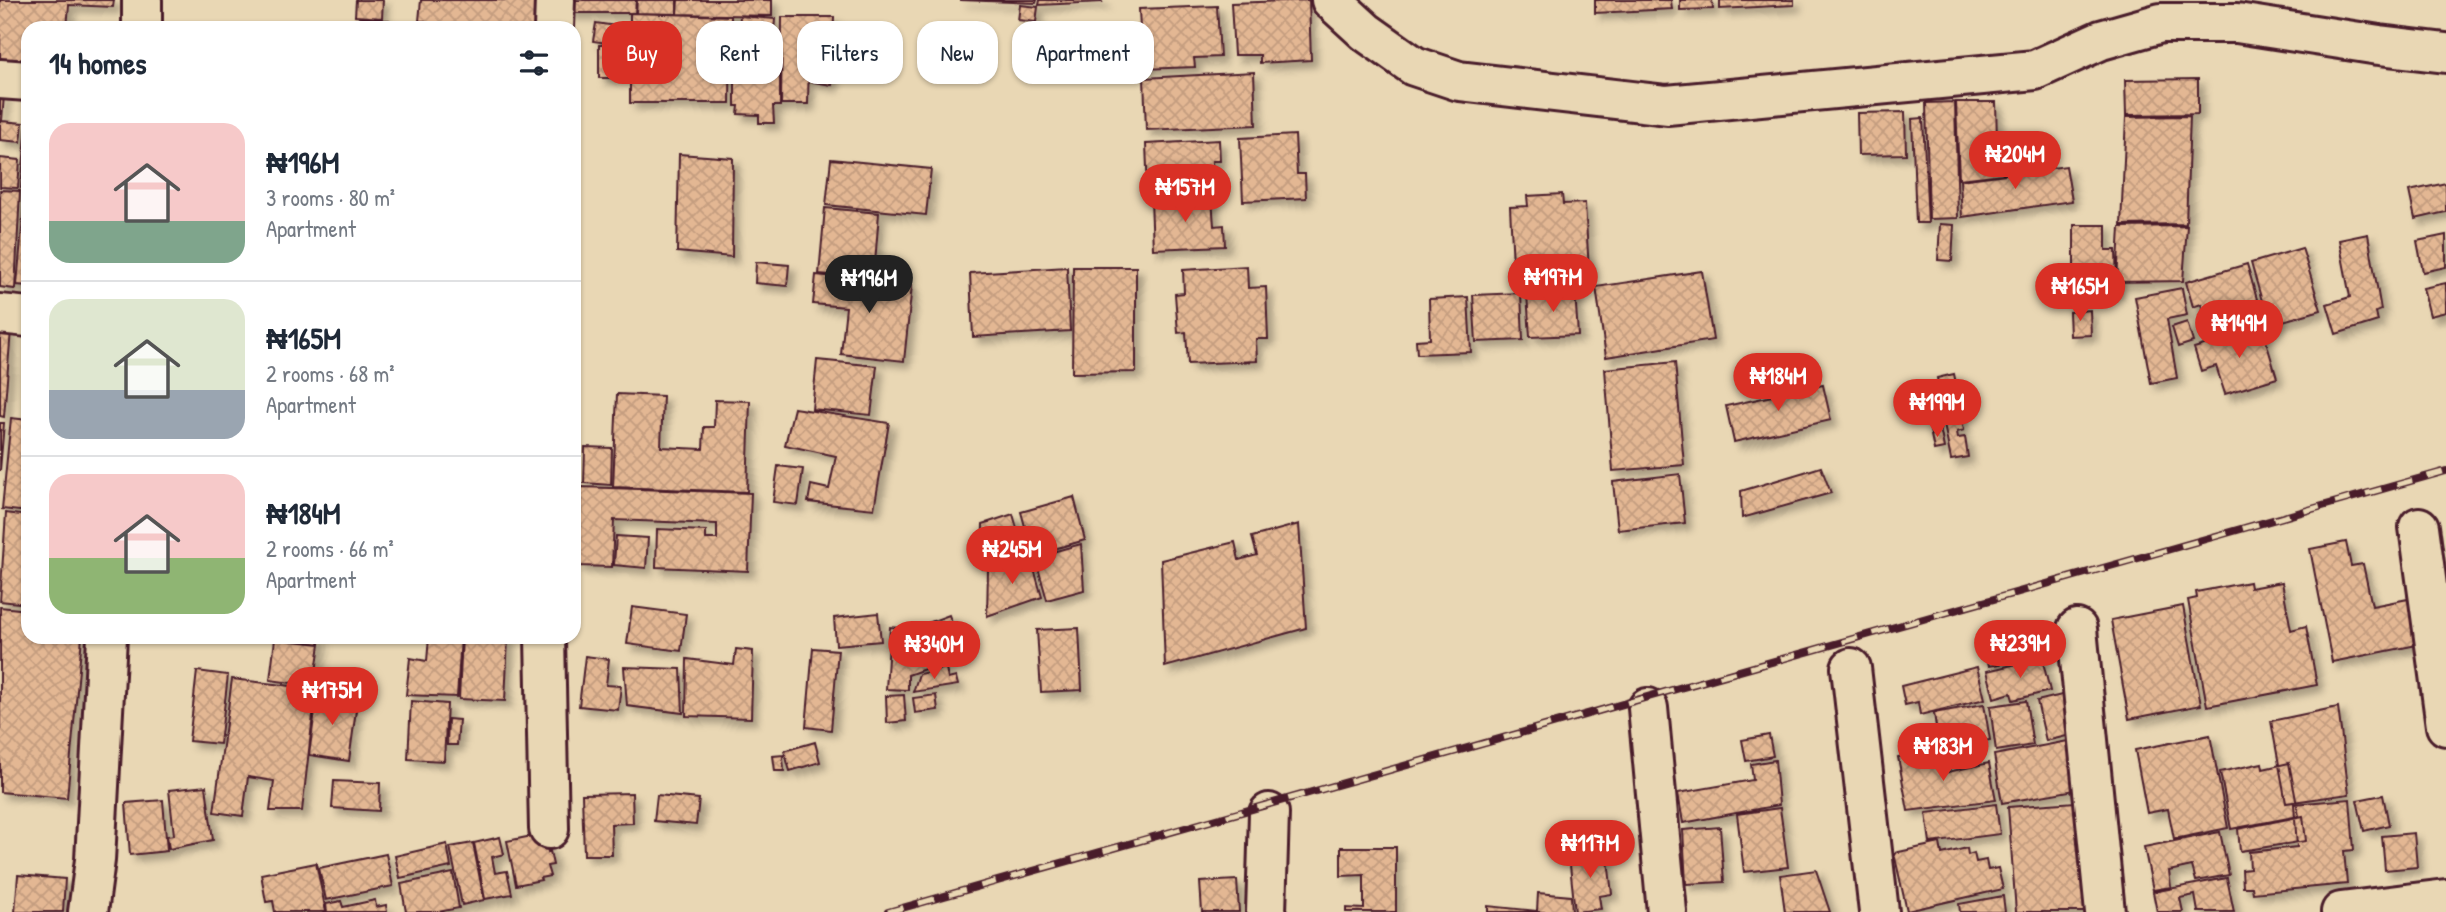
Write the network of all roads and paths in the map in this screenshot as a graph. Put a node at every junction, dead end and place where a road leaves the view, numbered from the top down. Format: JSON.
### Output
{"nodes":[{"id":1,"x":142,"y":0,"type":"edge"},
{"id":2,"x":555,"y":0,"type":"edge"},
{"id":3,"x":1331,"y":0,"type":"edge"},
{"id":4,"x":142,"y":21,"type":"edge"},
{"id":5,"x":554,"y":21,"type":"edge"},
{"id":6,"x":2446,"y":53,"type":"edge"},
{"id":7,"x":0,"y":79,"type":"edge"},
{"id":8,"x":21,"y":80,"type":"edge"},
{"id":9,"x":0,"y":314,"type":"edge"},
{"id":10,"x":21,"y":316,"type":"edge"},
{"id":11,"x":2419,"y":527,"type":"dead end"},
{"id":12,"x":2077,"y":629,"type":"dead end"},
{"id":13,"x":107,"y":644,"type":"edge"},
{"id":14,"x":545,"y":644,"type":"edge"},
{"id":15,"x":1852,"y":668,"type":"dead end"},
{"id":16,"x":1648,"y":708,"type":"dead end"},
{"id":17,"x":2446,"y":726,"type":"edge"},
{"id":18,"x":1269,"y":813,"type":"dead end"},
{"id":19,"x":549,"y":829,"type":"dead end"},
{"id":20,"x":2446,"y":899,"type":"edge"},
{"id":21,"x":88,"y":912,"type":"edge"},
{"id":22,"x":1266,"y":912,"type":"edge"},
{"id":23,"x":1667,"y":912,"type":"edge"},
{"id":24,"x":1879,"y":912,"type":"edge"},
{"id":25,"x":2105,"y":912,"type":"edge"},
{"id":26,"x":2341,"y":912,"type":"edge"}],
"edges":[{"from":1,"to":4,"type":"street"},
{"from":2,"to":5,"type":"street"},
{"from":3,"to":6,"type":"street"},
{"from":7,"to":8,"type":"street"},
{"from":9,"to":10,"type":"street"},
{"from":11,"to":17,"type":"street"},
{"from":12,"to":25,"type":"street"},
{"from":13,"to":21,"type":"street"},
{"from":14,"to":19,"type":"street"},
{"from":15,"to":24,"type":"street"},
{"from":16,"to":23,"type":"street"},
{"from":18,"to":22,"type":"street"},
{"from":20,"to":26,"type":"street"}]}
